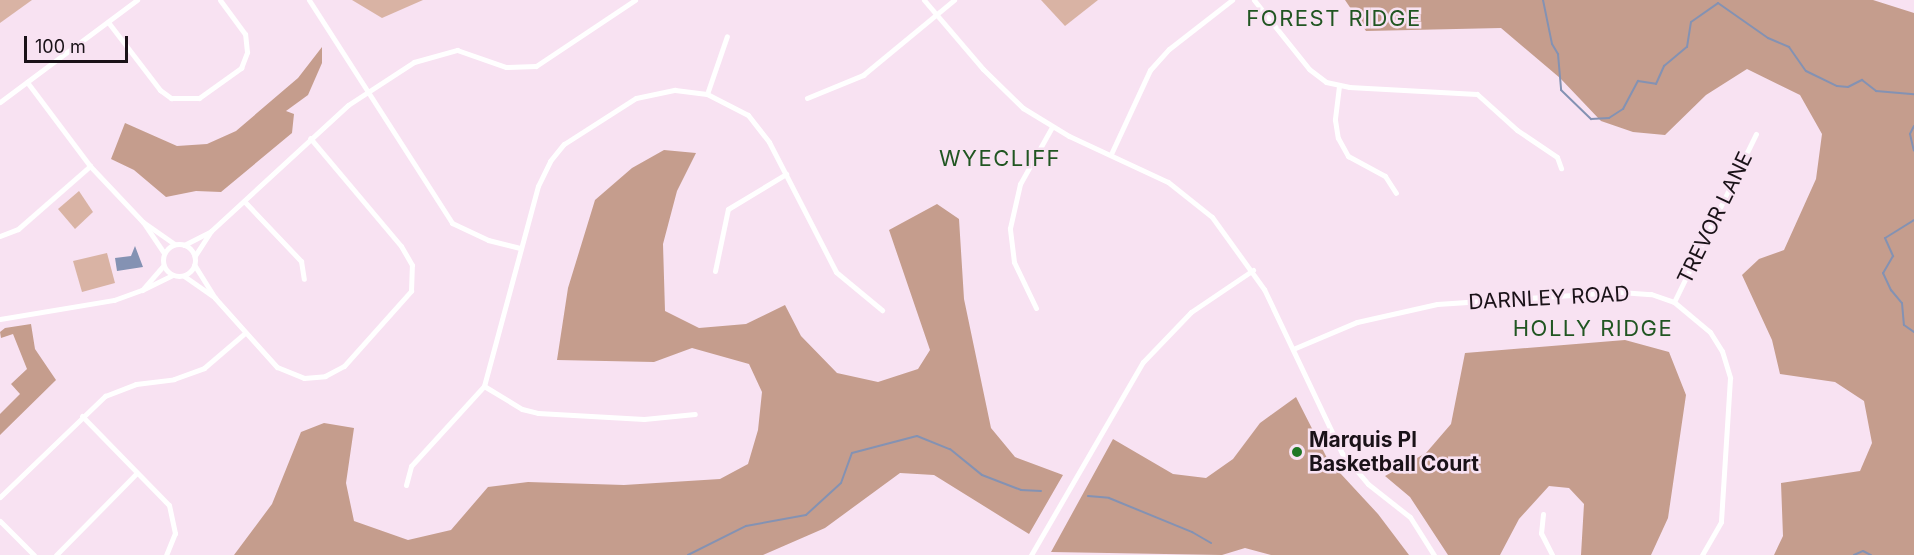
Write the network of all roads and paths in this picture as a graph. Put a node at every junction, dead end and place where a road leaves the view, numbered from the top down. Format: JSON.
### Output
{"nodes":[{"id":1,"x":137,"y":0,"type":"edge"},
{"id":2,"x":220,"y":0,"type":"edge"},
{"id":3,"x":309,"y":0,"type":"edge"},
{"id":4,"x":636,"y":0,"type":"edge"},
{"id":5,"x":924,"y":0,"type":"edge"},
{"id":6,"x":954,"y":0,"type":"edge"},
{"id":7,"x":1232,"y":0,"type":"edge"},
{"id":8,"x":1254,"y":0,"type":"edge"},
{"id":9,"x":936,"y":15,"type":"junction"},
{"id":10,"x":108,"y":22,"type":"junction"},
{"id":11,"x":728,"y":36,"type":"dead end"},
{"id":12,"x":27,"y":82,"type":"junction"},
{"id":13,"x":1339,"y":86,"type":"junction"},
{"id":14,"x":368,"y":93,"type":"junction"},
{"id":15,"x":707,"y":94,"type":"junction"},
{"id":16,"x":807,"y":98,"type":"dead end"},
{"id":17,"x":0,"y":102,"type":"edge"},
{"id":18,"x":1052,"y":127,"type":"junction"},
{"id":19,"x":1756,"y":134,"type":"dead end"},
{"id":20,"x":310,"y":138,"type":"junction"},
{"id":21,"x":1111,"y":154,"type":"junction"},
{"id":22,"x":90,"y":166,"type":"junction"},
{"id":23,"x":1561,"y":168,"type":"dead end"},
{"id":24,"x":786,"y":174,"type":"junction"},
{"id":25,"x":1396,"y":193,"type":"dead end"},
{"id":26,"x":244,"y":201,"type":"junction"},
{"id":27,"x":143,"y":222,"type":"junction"},
{"id":28,"x":211,"y":231,"type":"junction"},
{"id":29,"x":0,"y":236,"type":"edge"},
{"id":30,"x":174,"y":244,"type":"junction"},
{"id":31,"x":184,"y":245,"type":"junction"},
{"id":32,"x":520,"y":248,"type":"junction"},
{"id":33,"x":164,"y":253,"type":"junction"},
{"id":34,"x":195,"y":256,"type":"junction"},
{"id":35,"x":194,"y":265,"type":"junction"},
{"id":36,"x":164,"y":266,"type":"junction"},
{"id":37,"x":1252,"y":270,"type":"junction"},
{"id":38,"x":715,"y":271,"type":"dead end"},
{"id":39,"x":173,"y":276,"type":"junction"},
{"id":40,"x":184,"y":276,"type":"junction"},
{"id":41,"x":304,"y":279,"type":"dead end"},
{"id":42,"x":142,"y":290,"type":"junction"},
{"id":43,"x":215,"y":298,"type":"junction"},
{"id":44,"x":1674,"y":302,"type":"junction"},
{"id":45,"x":1036,"y":308,"type":"dead end"},
{"id":46,"x":882,"y":310,"type":"dead end"},
{"id":47,"x":0,"y":319,"type":"edge"},
{"id":48,"x":245,"y":333,"type":"junction"},
{"id":49,"x":1293,"y":349,"type":"junction"},
{"id":50,"x":484,"y":386,"type":"junction"},
{"id":51,"x":695,"y":414,"type":"dead end"},
{"id":52,"x":82,"y":417,"type":"junction"},
{"id":53,"x":137,"y":473,"type":"junction"},
{"id":54,"x":406,"y":485,"type":"dead end"},
{"id":55,"x":0,"y":497,"type":"edge"},
{"id":56,"x":1543,"y":514,"type":"dead end"},
{"id":57,"x":0,"y":521,"type":"edge"},
{"id":58,"x":33,"y":555,"type":"edge"},
{"id":59,"x":56,"y":555,"type":"edge"},
{"id":60,"x":166,"y":555,"type":"edge"},
{"id":61,"x":1031,"y":555,"type":"edge"},
{"id":62,"x":1434,"y":555,"type":"edge"},
{"id":63,"x":1552,"y":555,"type":"edge"},
{"id":64,"x":1702,"y":555,"type":"edge"}],
"edges":[{"from":1,"to":10,"type":"street"},
{"from":2,"to":10,"type":"street"},
{"from":3,"to":14,"type":"street"},
{"from":4,"to":14,"type":"street"},
{"from":5,"to":9,"type":"street"},
{"from":6,"to":9,"type":"street"},
{"from":7,"to":21,"type":"street"},
{"from":8,"to":13,"type":"street"},
{"from":9,"to":16,"type":"street"},
{"from":9,"to":18,"type":"street"},
{"from":10,"to":12,"type":"street"},
{"from":11,"to":15,"type":"street"},
{"from":12,"to":17,"type":"street"},
{"from":12,"to":22,"type":"street"},
{"from":13,"to":23,"type":"street"},
{"from":13,"to":25,"type":"street"},
{"from":14,"to":20,"type":"street"},
{"from":14,"to":32,"type":"street"},
{"from":15,"to":24,"type":"street"},
{"from":15,"to":32,"type":"street"},
{"from":18,"to":21,"type":"street"},
{"from":18,"to":45,"type":"street"},
{"from":19,"to":44,"type":"street","name":"TREVOR LANE"},
{"from":20,"to":26,"type":"street"},
{"from":20,"to":48,"type":"street"},
{"from":21,"to":37,"type":"street"},
{"from":22,"to":27,"type":"street"},
{"from":22,"to":29,"type":"street"},
{"from":24,"to":38,"type":"street"},
{"from":24,"to":46,"type":"street"},
{"from":26,"to":28,"type":"street"},
{"from":26,"to":41,"type":"street"},
{"from":27,"to":30,"type":"street"},
{"from":27,"to":33,"type":"street"},
{"from":28,"to":31,"type":"street"},
{"from":28,"to":34,"type":"street"},
{"from":30,"to":31,"type":"street"},
{"from":30,"to":33,"type":"street"},
{"from":31,"to":34,"type":"street"},
{"from":32,"to":50,"type":"street"},
{"from":33,"to":36,"type":"street"},
{"from":34,"to":35,"type":"street"},
{"from":35,"to":40,"type":"street"},
{"from":35,"to":43,"type":"street"},
{"from":36,"to":39,"type":"street"},
{"from":36,"to":42,"type":"street"},
{"from":37,"to":49,"type":"street"},
{"from":37,"to":61,"type":"street"},
{"from":39,"to":40,"type":"street"},
{"from":39,"to":42,"type":"street"},
{"from":40,"to":43,"type":"street"},
{"from":42,"to":47,"type":"street"},
{"from":43,"to":48,"type":"street"},
{"from":44,"to":49,"type":"street","name":"DARNLEY ROAD"},
{"from":44,"to":64,"type":"street","name":"DARNLEY ROAD"},
{"from":48,"to":52,"type":"street"},
{"from":49,"to":62,"type":"street"},
{"from":50,"to":51,"type":"street"},
{"from":50,"to":54,"type":"street"},
{"from":52,"to":53,"type":"street"},
{"from":52,"to":55,"type":"street"},
{"from":53,"to":59,"type":"street"},
{"from":53,"to":60,"type":"street"},
{"from":56,"to":63,"type":"street"},
{"from":57,"to":58,"type":"street"}]}
